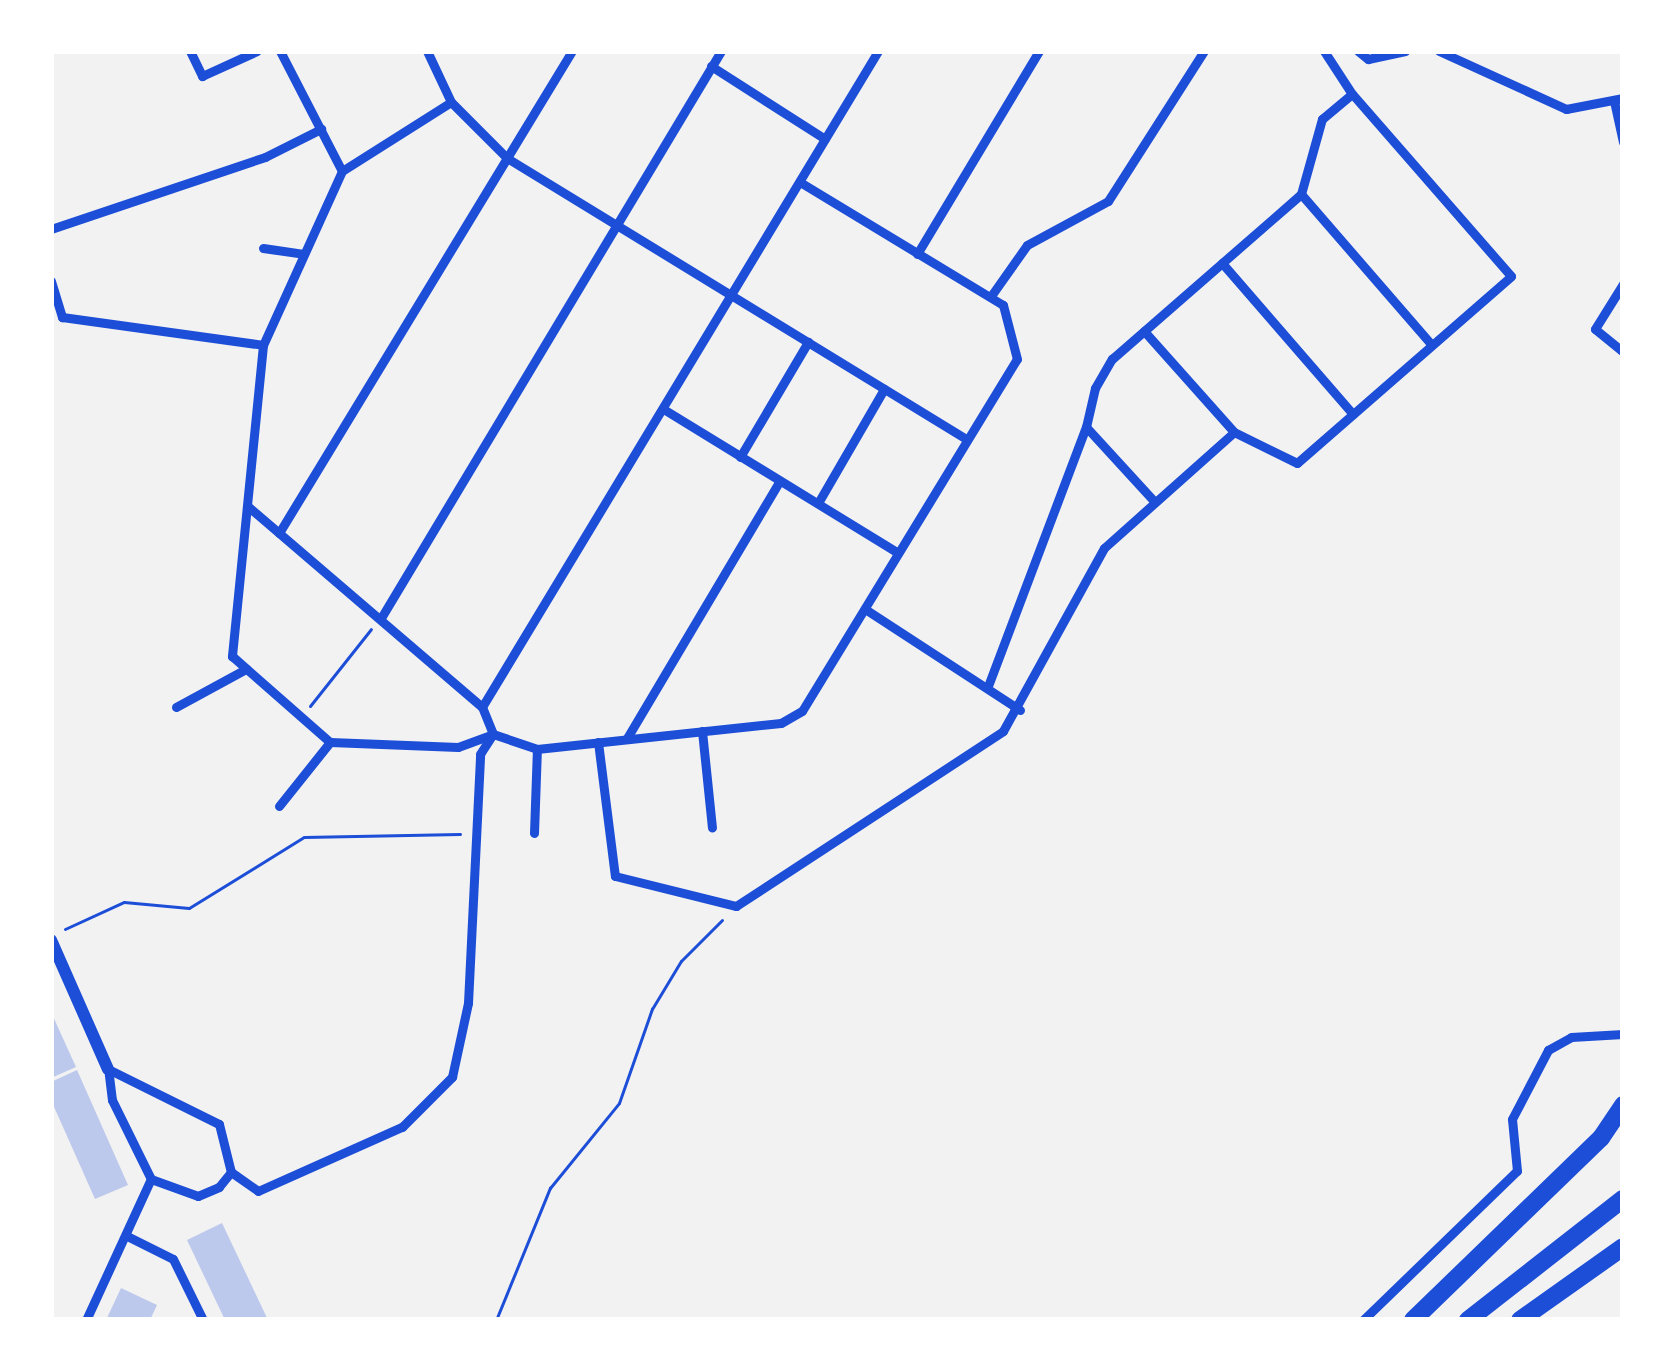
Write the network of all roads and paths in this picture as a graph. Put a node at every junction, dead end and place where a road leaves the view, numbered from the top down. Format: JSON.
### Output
{"nodes":[{"id":1,"x":190,"y":51,"type":"edge"},
{"id":2,"x":257,"y":51,"type":"edge"},
{"id":3,"x":280,"y":51,"type":"edge"},
{"id":4,"x":427,"y":51,"type":"edge"},
{"id":5,"x":572,"y":51,"type":"edge"},
{"id":6,"x":721,"y":51,"type":"edge"},
{"id":7,"x":878,"y":51,"type":"edge"},
{"id":8,"x":1039,"y":51,"type":"edge"},
{"id":9,"x":1204,"y":51,"type":"edge"},
{"id":10,"x":1324,"y":51,"type":"edge"},
{"id":11,"x":1358,"y":51,"type":"edge"},
{"id":12,"x":1405,"y":51,"type":"edge"},
{"id":13,"x":1439,"y":51,"type":"edge"},
{"id":14,"x":712,"y":66,"type":"junction"},
{"id":15,"x":1352,"y":94,"type":"junction"},
{"id":16,"x":1618,"y":100,"type":"edge"},
{"id":17,"x":451,"y":102,"type":"junction"},
{"id":18,"x":321,"y":129,"type":"junction"},
{"id":19,"x":825,"y":139,"type":"junction"},
{"id":20,"x":1623,"y":142,"type":"edge"},
{"id":21,"x":507,"y":158,"type":"junction"},
{"id":22,"x":342,"y":171,"type":"junction"},
{"id":23,"x":800,"y":182,"type":"junction"},
{"id":24,"x":1301,"y":194,"type":"junction"},
{"id":25,"x":616,"y":226,"type":"junction"},
{"id":26,"x":51,"y":230,"type":"edge"},
{"id":27,"x":263,"y":248,"type":"dead end"},
{"id":28,"x":304,"y":254,"type":"junction"},
{"id":29,"x":917,"y":254,"type":"junction"},
{"id":30,"x":1222,"y":263,"type":"junction"},
{"id":31,"x":51,"y":281,"type":"edge"},
{"id":32,"x":1623,"y":284,"type":"edge"},
{"id":33,"x":732,"y":296,"type":"junction"},
{"id":34,"x":992,"y":296,"type":"junction"},
{"id":35,"x":1144,"y":331,"type":"junction"},
{"id":36,"x":808,"y":343,"type":"junction"},
{"id":37,"x":1431,"y":344,"type":"junction"},
{"id":38,"x":263,"y":345,"type":"junction"},
{"id":39,"x":1623,"y":352,"type":"edge"},
{"id":40,"x":884,"y":389,"type":"junction"},
{"id":41,"x":665,"y":410,"type":"junction"},
{"id":42,"x":1353,"y":414,"type":"junction"},
{"id":43,"x":1086,"y":427,"type":"junction"},
{"id":44,"x":1234,"y":432,"type":"junction"},
{"id":45,"x":963,"y":437,"type":"junction"},
{"id":46,"x":740,"y":457,"type":"junction"},
{"id":47,"x":779,"y":482,"type":"junction"},
{"id":48,"x":1153,"y":500,"type":"junction"},
{"id":49,"x":818,"y":503,"type":"junction"},
{"id":50,"x":249,"y":507,"type":"junction"},
{"id":51,"x":279,"y":533,"type":"junction"},
{"id":52,"x":895,"y":551,"type":"junction"},
{"id":53,"x":865,"y":609,"type":"junction"},
{"id":54,"x":381,"y":618,"type":"junction"},
{"id":55,"x":246,"y":668,"type":"junction"},
{"id":56,"x":988,"y":686,"type":"junction"},
{"id":57,"x":176,"y":706,"type":"dead end"},
{"id":58,"x":482,"y":707,"type":"junction"},
{"id":59,"x":1020,"y":710,"type":"junction"},
{"id":60,"x":301,"y":717,"type":"junction"},
{"id":61,"x":702,"y":731,"type":"junction"},
{"id":62,"x":493,"y":734,"type":"junction"},
{"id":63,"x":627,"y":738,"type":"junction"},
{"id":64,"x":330,"y":742,"type":"junction"},
{"id":65,"x":598,"y":742,"type":"junction"},
{"id":66,"x":537,"y":749,"type":"junction"},
{"id":67,"x":279,"y":806,"type":"dead end"},
{"id":68,"x":712,"y":827,"type":"dead end"},
{"id":69,"x":534,"y":833,"type":"dead end"},
{"id":70,"x":468,"y":834,"type":"dead end"},
{"id":71,"x":736,"y":906,"type":"junction"},
{"id":72,"x":56,"y":936,"type":"edge"},
{"id":73,"x":1623,"y":1034,"type":"edge"},
{"id":74,"x":108,"y":1069,"type":"junction"},
{"id":75,"x":1623,"y":1106,"type":"edge"},
{"id":76,"x":231,"y":1172,"type":"junction"},
{"id":77,"x":152,"y":1179,"type":"junction"},
{"id":78,"x":1623,"y":1199,"type":"edge"},
{"id":79,"x":127,"y":1236,"type":"junction"},
{"id":80,"x":1623,"y":1247,"type":"edge"},
{"id":81,"x":199,"y":1317,"type":"edge"},
{"id":82,"x":86,"y":1320,"type":"edge"},
{"id":83,"x":496,"y":1320,"type":"edge"},
{"id":84,"x":1363,"y":1320,"type":"edge"},
{"id":85,"x":1412,"y":1320,"type":"edge"},
{"id":86,"x":1468,"y":1320,"type":"edge"},
{"id":87,"x":1520,"y":1320,"type":"edge"}],
"edges":[{"from":1,"to":2,"type":"street"},
{"from":3,"to":18,"type":"street"},
{"from":4,"to":17,"type":"street"},
{"from":5,"to":21,"type":"street"},
{"from":6,"to":14,"type":"street"},
{"from":7,"to":19,"type":"street"},
{"from":8,"to":29,"type":"street"},
{"from":9,"to":34,"type":"street"},
{"from":10,"to":15,"type":"street"},
{"from":11,"to":12,"type":"street"},
{"from":13,"to":16,"type":"street"},
{"from":14,"to":19,"type":"street"},
{"from":14,"to":25,"type":"street"},
{"from":15,"to":24,"type":"street"},
{"from":15,"to":37,"type":"street"},
{"from":16,"to":20,"type":"street"},
{"from":17,"to":21,"type":"street"},
{"from":17,"to":22,"type":"street"},
{"from":18,"to":22,"type":"street"},
{"from":18,"to":26,"type":"street"},
{"from":19,"to":23,"type":"street"},
{"from":21,"to":25,"type":"street"},
{"from":21,"to":51,"type":"street"},
{"from":22,"to":28,"type":"street"},
{"from":23,"to":29,"type":"street"},
{"from":23,"to":33,"type":"street"},
{"from":24,"to":30,"type":"street"},
{"from":24,"to":37,"type":"street"},
{"from":25,"to":33,"type":"street"},
{"from":25,"to":54,"type":"street"},
{"from":27,"to":28,"type":"street"},
{"from":28,"to":38,"type":"street"},
{"from":29,"to":34,"type":"street"},
{"from":30,"to":35,"type":"street"},
{"from":30,"to":42,"type":"street"},
{"from":31,"to":38,"type":"street"},
{"from":32,"to":39,"type":"street"},
{"from":33,"to":36,"type":"street"},
{"from":33,"to":41,"type":"street"},
{"from":34,"to":45,"type":"street"},
{"from":35,"to":43,"type":"street"},
{"from":35,"to":44,"type":"street"},
{"from":36,"to":40,"type":"street"},
{"from":36,"to":46,"type":"street"},
{"from":37,"to":42,"type":"street"},
{"from":38,"to":50,"type":"street"},
{"from":40,"to":45,"type":"street"},
{"from":40,"to":49,"type":"street"},
{"from":41,"to":46,"type":"street"},
{"from":41,"to":58,"type":"street"},
{"from":42,"to":44,"type":"street"},
{"from":43,"to":48,"type":"street"},
{"from":43,"to":56,"type":"street"},
{"from":44,"to":48,"type":"street"},
{"from":45,"to":52,"type":"street"},
{"from":46,"to":47,"type":"street"},
{"from":47,"to":49,"type":"street"},
{"from":47,"to":63,"type":"street"},
{"from":48,"to":59,"type":"street"},
{"from":49,"to":52,"type":"street"},
{"from":50,"to":51,"type":"street"},
{"from":50,"to":55,"type":"street"},
{"from":51,"to":54,"type":"street"},
{"from":52,"to":53,"type":"street"},
{"from":53,"to":56,"type":"street"},
{"from":53,"to":61,"type":"street"},
{"from":54,"to":58,"type":"street"},
{"from":54,"to":60,"type":"path"},
{"from":55,"to":57,"type":"street"},
{"from":55,"to":60,"type":"street"},
{"from":56,"to":59,"type":"street"},
{"from":58,"to":62,"type":"street"},
{"from":59,"to":71,"type":"street"},
{"from":60,"to":64,"type":"street"},
{"from":61,"to":63,"type":"street"},
{"from":61,"to":68,"type":"street"},
{"from":62,"to":64,"type":"street"},
{"from":62,"to":66,"type":"street"},
{"from":62,"to":76,"type":"street"},
{"from":63,"to":65,"type":"street"},
{"from":64,"to":67,"type":"street"},
{"from":65,"to":66,"type":"street"},
{"from":65,"to":71,"type":"street"},
{"from":66,"to":69,"type":"street"},
{"from":70,"to":72,"type":"path"},
{"from":71,"to":83,"type":"path"},
{"from":72,"to":74,"type":"street"},
{"from":73,"to":84,"type":"street"},
{"from":74,"to":76,"type":"street"},
{"from":74,"to":77,"type":"street"},
{"from":75,"to":85,"type":"highway"},
{"from":76,"to":77,"type":"street"},
{"from":77,"to":79,"type":"street"},
{"from":78,"to":86,"type":"highway"},
{"from":79,"to":81,"type":"street"},
{"from":79,"to":82,"type":"street"},
{"from":80,"to":87,"type":"highway"}]}
